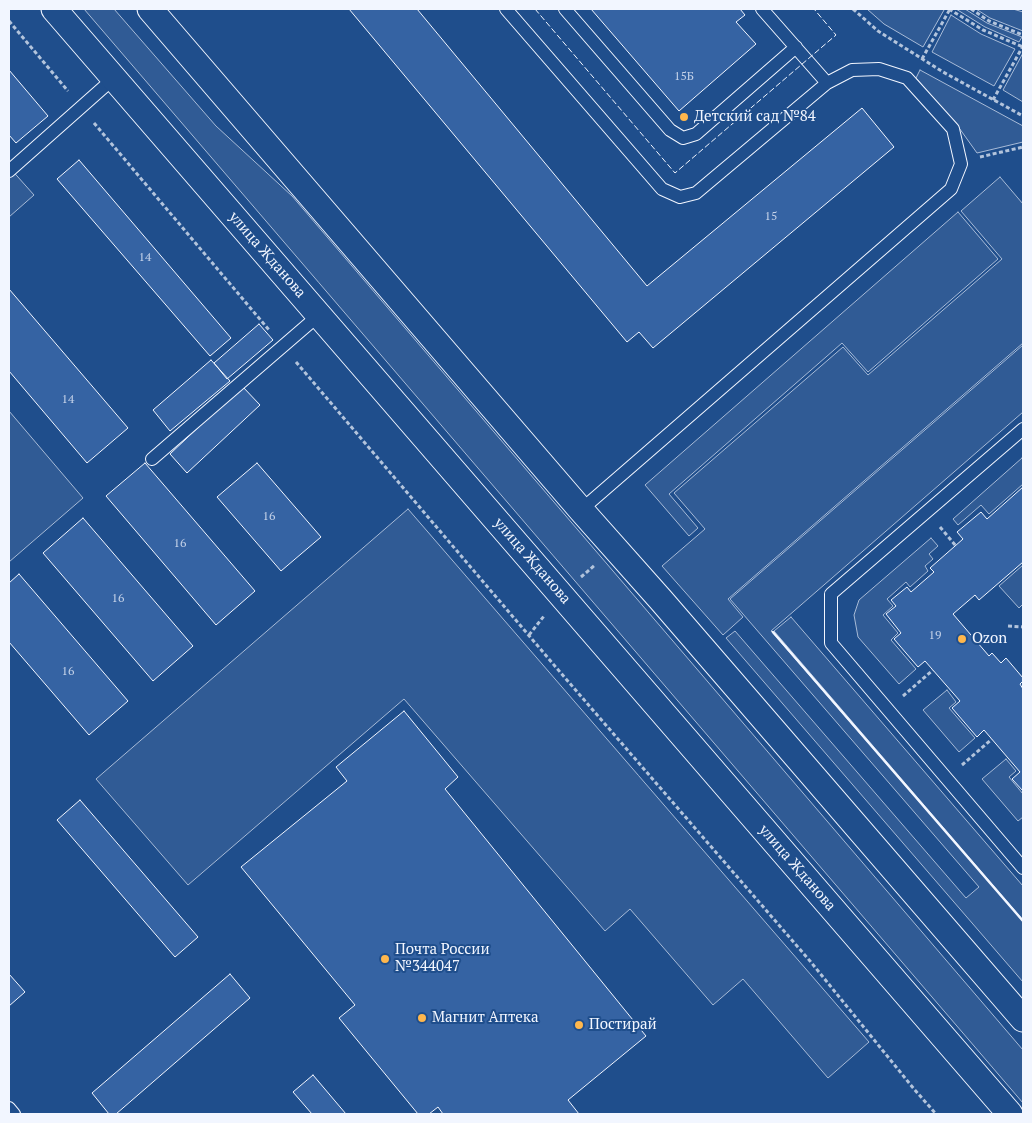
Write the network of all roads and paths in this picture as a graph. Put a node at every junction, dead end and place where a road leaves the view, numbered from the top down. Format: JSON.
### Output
{"nodes":[{"id":1,"x":54,"y":9,"type":"edge"},
{"id":2,"x":150,"y":9,"type":"edge"},
{"id":3,"x":506,"y":9,"type":"edge"},
{"id":4,"x":565,"y":9,"type":"edge"},
{"id":5,"x":762,"y":9,"type":"edge"},
{"id":6,"x":853,"y":9,"type":"edge"},
{"id":7,"x":950,"y":9,"type":"edge"},
{"id":8,"x":971,"y":9,"type":"edge"},
{"id":9,"x":9,"y":21,"type":"edge"},
{"id":10,"x":1023,"y":35,"type":"edge"},
{"id":11,"x":1023,"y":46,"type":"edge"},
{"id":12,"x":796,"y":47,"type":"junction"},
{"id":13,"x":922,"y":59,"type":"junction"},
{"id":14,"x":114,"y":78,"type":"junction"},
{"id":15,"x":827,"y":83,"type":"junction"},
{"id":16,"x":993,"y":100,"type":"junction"},
{"id":17,"x":81,"y":107,"type":"junction"},
{"id":18,"x":1023,"y":116,"type":"edge"},
{"id":19,"x":1023,"y":147,"type":"edge"},
{"id":20,"x":982,"y":157,"type":"dead end"},
{"id":21,"x":9,"y":171,"type":"edge"},
{"id":22,"x":319,"y":314,"type":"junction"},
{"id":23,"x":282,"y":346,"type":"junction"},
{"id":24,"x":1023,"y":429,"type":"edge"},
{"id":25,"x":152,"y":458,"type":"dead end"},
{"id":26,"x":581,"y":510,"type":"junction"},
{"id":27,"x":1008,"y":626,"type":"dead end"},
{"id":28,"x":1023,"y":627,"type":"edge"},
{"id":29,"x":933,"y":670,"type":"dead end"},
{"id":30,"x":888,"y":709,"type":"junction"},
{"id":31,"x":992,"y":739,"type":"dead end"},
{"id":32,"x":946,"y":778,"type":"junction"},
{"id":33,"x":1023,"y":868,"type":"edge"},
{"id":34,"x":1023,"y":1019,"type":"edge"},
{"id":35,"x":9,"y":1108,"type":"edge"},
{"id":36,"x":14,"y":1114,"type":"edge"},
{"id":37,"x":936,"y":1114,"type":"edge"},
{"id":38,"x":1010,"y":1114,"type":"edge"}],
"edges":[{"from":1,"to":14,"type":"street","name":"улица Жданова"},
{"from":2,"to":26,"type":"street"},
{"from":3,"to":15,"type":"lane"},
{"from":4,"to":12,"type":"lane"},
{"from":5,"to":12,"type":"lane"},
{"from":6,"to":13,"type":"path"},
{"from":7,"to":11,"type":"path"},
{"from":7,"to":13,"type":"path"},
{"from":8,"to":10,"type":"path"},
{"from":9,"to":17,"type":"path"},
{"from":11,"to":16,"type":"path"},
{"from":12,"to":15,"type":"lane"},
{"from":13,"to":16,"type":"path"},
{"from":14,"to":17,"type":"lane"},
{"from":14,"to":22,"type":"street","name":"улица Жданова"},
{"from":15,"to":26,"type":"lane"},
{"from":16,"to":18,"type":"path"},
{"from":17,"to":21,"type":"lane"},
{"from":17,"to":23,"type":"path"},
{"from":19,"to":20,"type":"path"},
{"from":22,"to":23,"type":"lane"},
{"from":22,"to":38,"type":"street","name":"улица Жданова"},
{"from":23,"to":25,"type":"lane"},
{"from":23,"to":37,"type":"path"},
{"from":24,"to":30,"type":"lane"},
{"from":26,"to":34,"type":"street"},
{"from":27,"to":28,"type":"path"},
{"from":29,"to":30,"type":"path"},
{"from":30,"to":32,"type":"lane"},
{"from":31,"to":32,"type":"path"},
{"from":32,"to":33,"type":"lane"},
{"from":35,"to":36,"type":"lane"}]}
